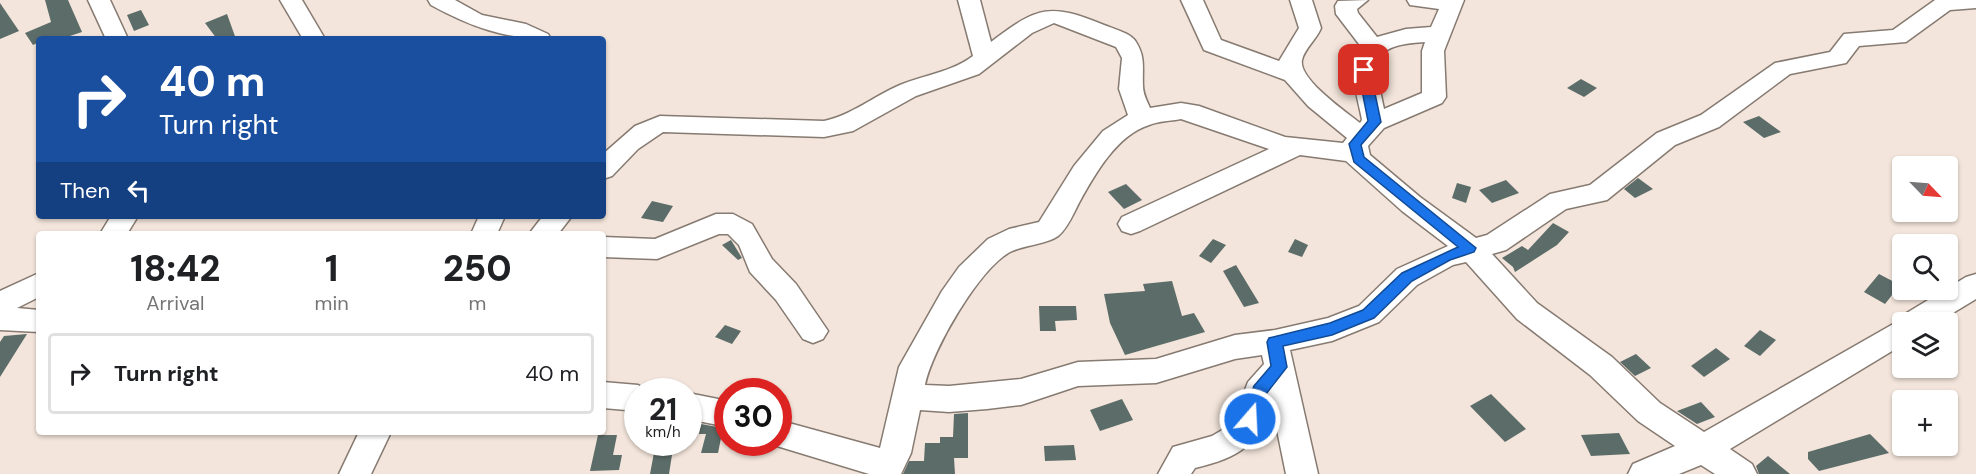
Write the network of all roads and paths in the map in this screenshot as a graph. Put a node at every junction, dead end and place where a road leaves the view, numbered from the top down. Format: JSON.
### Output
{"nodes":[{"id":1,"x":100,"y":0,"type":"edge"},
{"id":2,"x":291,"y":0,"type":"edge"},
{"id":3,"x":439,"y":0,"type":"edge"},
{"id":4,"x":969,"y":0,"type":"edge"},
{"id":5,"x":1192,"y":0,"type":"edge"},
{"id":6,"x":1300,"y":0,"type":"edge"},
{"id":7,"x":1357,"y":0,"type":"edge"},
{"id":8,"x":1418,"y":0,"type":"edge"},
{"id":9,"x":1976,"y":1,"type":"edge"},
{"id":10,"x":1453,"y":2,"type":"edge"},
{"id":11,"x":1441,"y":34,"type":"junction"},
{"id":12,"x":116,"y":36,"type":"edge"},
{"id":13,"x":312,"y":36,"type":"edge"},
{"id":14,"x":533,"y":36,"type":"edge"},
{"id":15,"x":1375,"y":49,"type":"junction"},
{"id":16,"x":986,"y":60,"type":"junction"},
{"id":17,"x":1291,"y":74,"type":"junction"},
{"id":18,"x":1141,"y":118,"type":"junction"},
{"id":19,"x":1364,"y":137,"type":"junction"},
{"id":20,"x":1296,"y":147,"type":"junction"},
{"id":21,"x":606,"y":167,"type":"edge"},
{"id":22,"x":556,"y":219,"type":"edge"},
{"id":23,"x":1131,"y":224,"type":"dead end"},
{"id":24,"x":545,"y":231,"type":"edge"},
{"id":25,"x":606,"y":247,"type":"edge"},
{"id":26,"x":1470,"y":248,"type":"junction"},
{"id":27,"x":1976,"y":285,"type":"edge"},
{"id":28,"x":36,"y":286,"type":"edge"},
{"id":29,"x":0,"y":304,"type":"edge"},
{"id":30,"x":1931,"y":312,"type":"edge"},
{"id":31,"x":0,"y":319,"type":"edge"},
{"id":32,"x":36,"y":321,"type":"edge"},
{"id":33,"x":813,"y":331,"type":"dead end"},
{"id":34,"x":1892,"y":337,"type":"edge"},
{"id":35,"x":1277,"y":355,"type":"junction"},
{"id":36,"x":606,"y":395,"type":"edge"},
{"id":37,"x":624,"y":397,"type":"edge"},
{"id":38,"x":908,"y":397,"type":"junction"},
{"id":39,"x":374,"y":435,"type":"edge"},
{"id":40,"x":792,"y":438,"type":"edge"},
{"id":41,"x":1701,"y":450,"type":"junction"},
{"id":42,"x":887,"y":470,"type":"edge"},
{"id":43,"x":355,"y":474,"type":"edge"},
{"id":44,"x":1174,"y":474,"type":"edge"},
{"id":45,"x":1302,"y":474,"type":"edge"},
{"id":46,"x":1644,"y":474,"type":"edge"},
{"id":47,"x":1741,"y":474,"type":"edge"}],
"edges":[{"from":1,"to":12,"type":"street"},
{"from":2,"to":13,"type":"street"},
{"from":3,"to":14,"type":"street"},
{"from":4,"to":16,"type":"street"},
{"from":5,"to":17,"type":"street"},
{"from":6,"to":17,"type":"street"},
{"from":7,"to":15,"type":"street"},
{"from":8,"to":10,"type":"street"},
{"from":9,"to":26,"type":"street"},
{"from":10,"to":11,"type":"street"},
{"from":11,"to":15,"type":"street"},
{"from":11,"to":19,"type":"street"},
{"from":15,"to":19,"type":"street"},
{"from":16,"to":18,"type":"street"},
{"from":16,"to":21,"type":"street"},
{"from":17,"to":19,"type":"street"},
{"from":18,"to":20,"type":"street"},
{"from":18,"to":38,"type":"street"},
{"from":19,"to":20,"type":"street"},
{"from":19,"to":26,"type":"street"},
{"from":20,"to":23,"type":"street"},
{"from":22,"to":24,"type":"street"},
{"from":25,"to":33,"type":"street"},
{"from":26,"to":35,"type":"street"},
{"from":26,"to":41,"type":"street"},
{"from":27,"to":30,"type":"street"},
{"from":28,"to":29,"type":"street"},
{"from":31,"to":32,"type":"street"},
{"from":34,"to":41,"type":"street"},
{"from":35,"to":38,"type":"street"},
{"from":35,"to":44,"type":"street"},
{"from":35,"to":45,"type":"street"},
{"from":36,"to":37,"type":"street"},
{"from":38,"to":42,"type":"street"},
{"from":39,"to":43,"type":"street"},
{"from":40,"to":42,"type":"street"},
{"from":41,"to":46,"type":"street"},
{"from":41,"to":47,"type":"street"}]}
